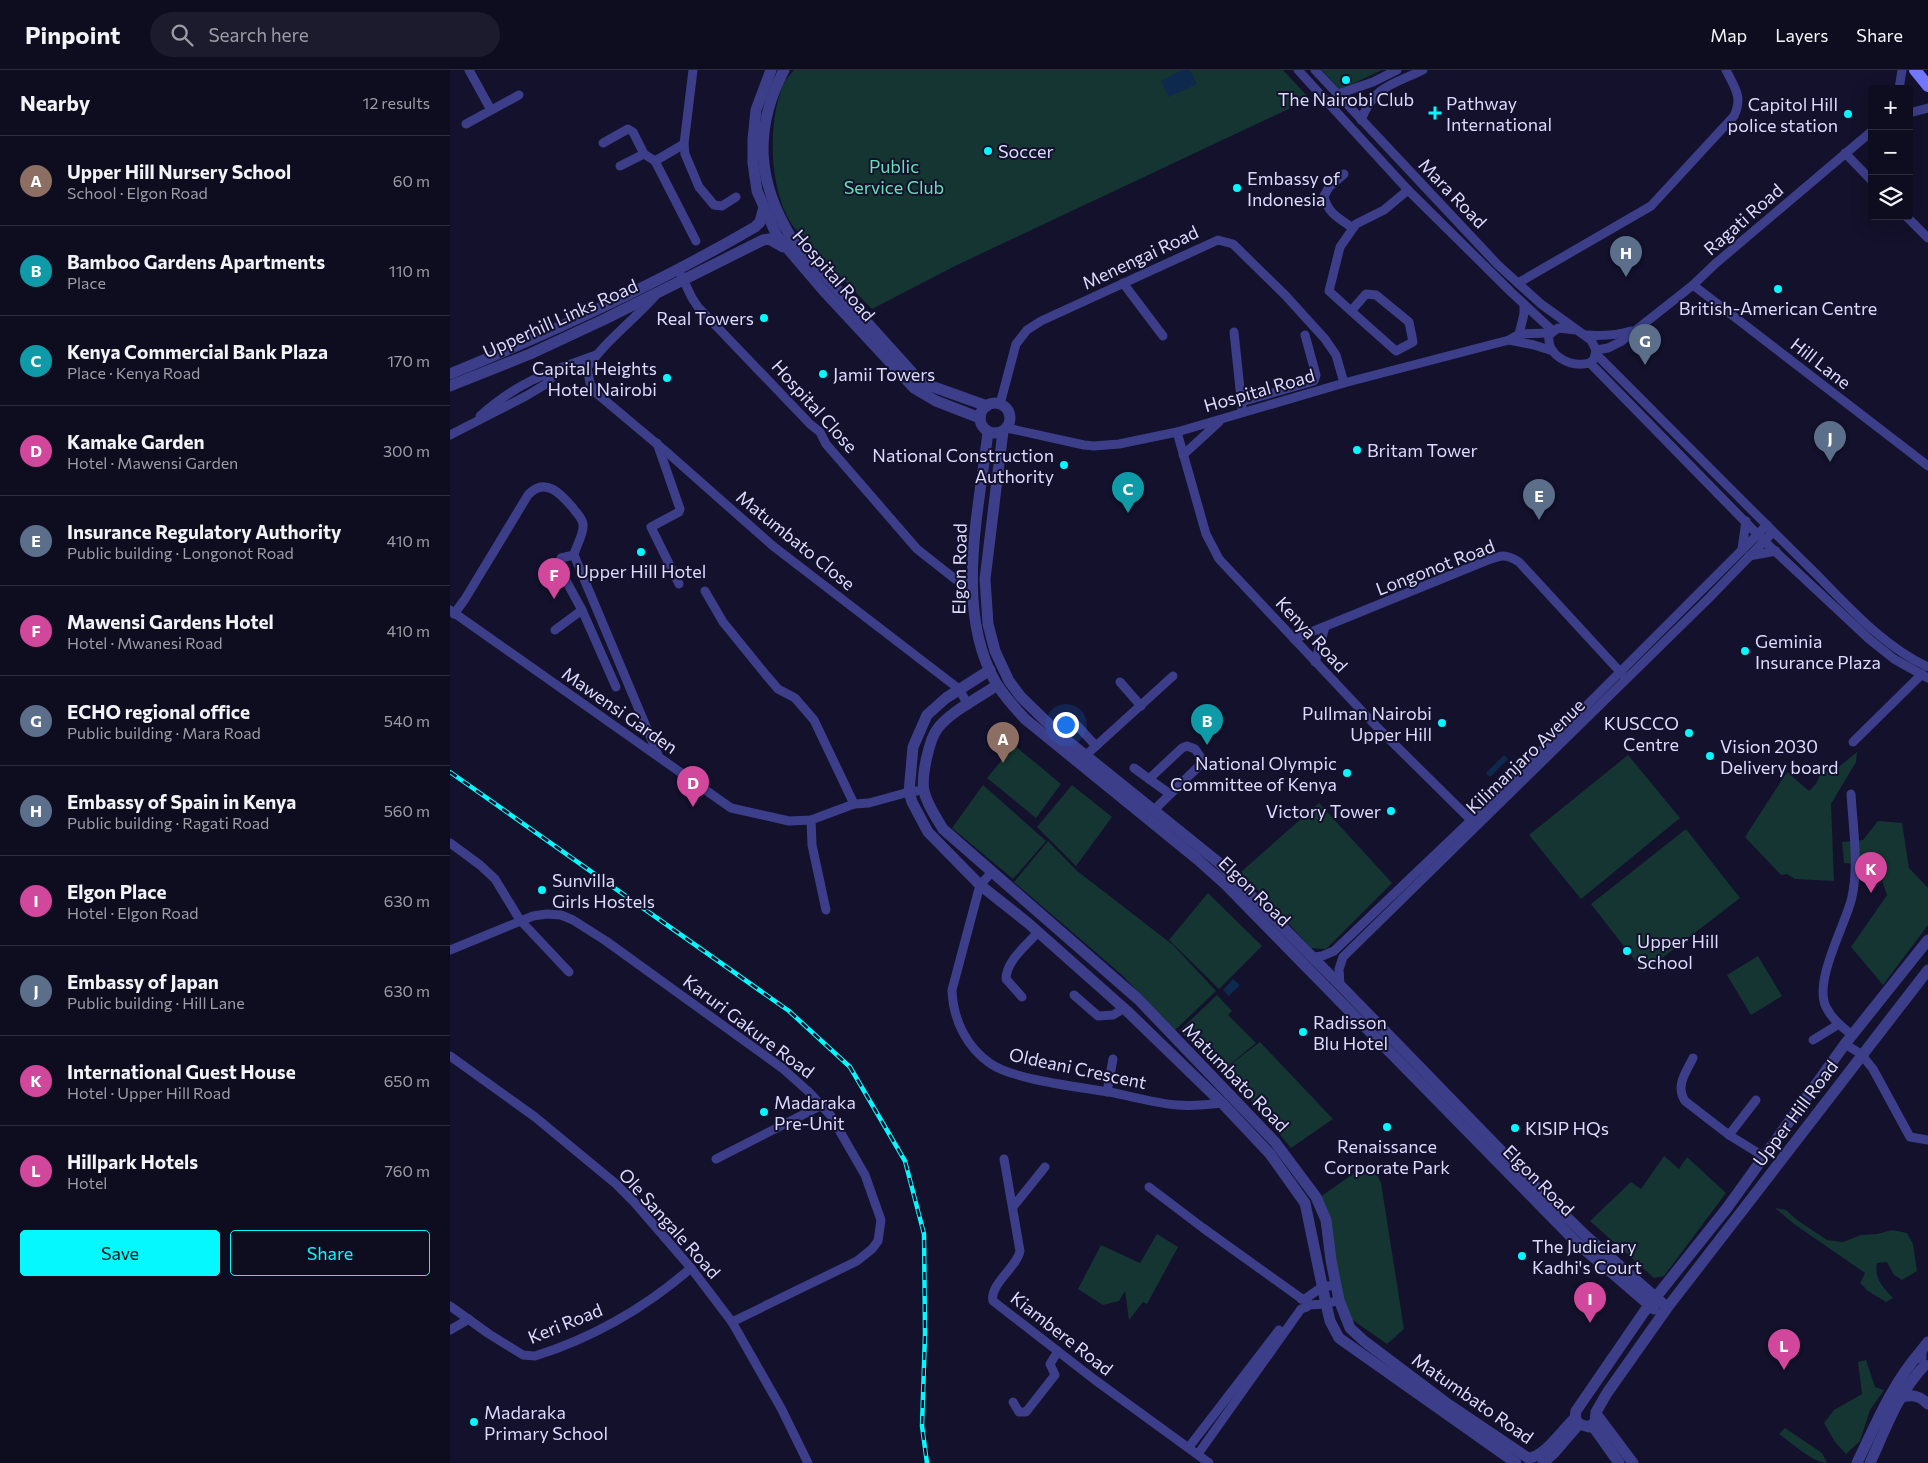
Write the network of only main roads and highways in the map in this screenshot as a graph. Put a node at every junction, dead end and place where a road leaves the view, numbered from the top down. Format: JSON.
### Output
{"nodes":[{"id":1,"x":1915,"y":70,"type":"edge"},
{"id":2,"x":1928,"y":86,"type":"edge"}],
"edges":[{"from":1,"to":2,"type":"main road"}]}
